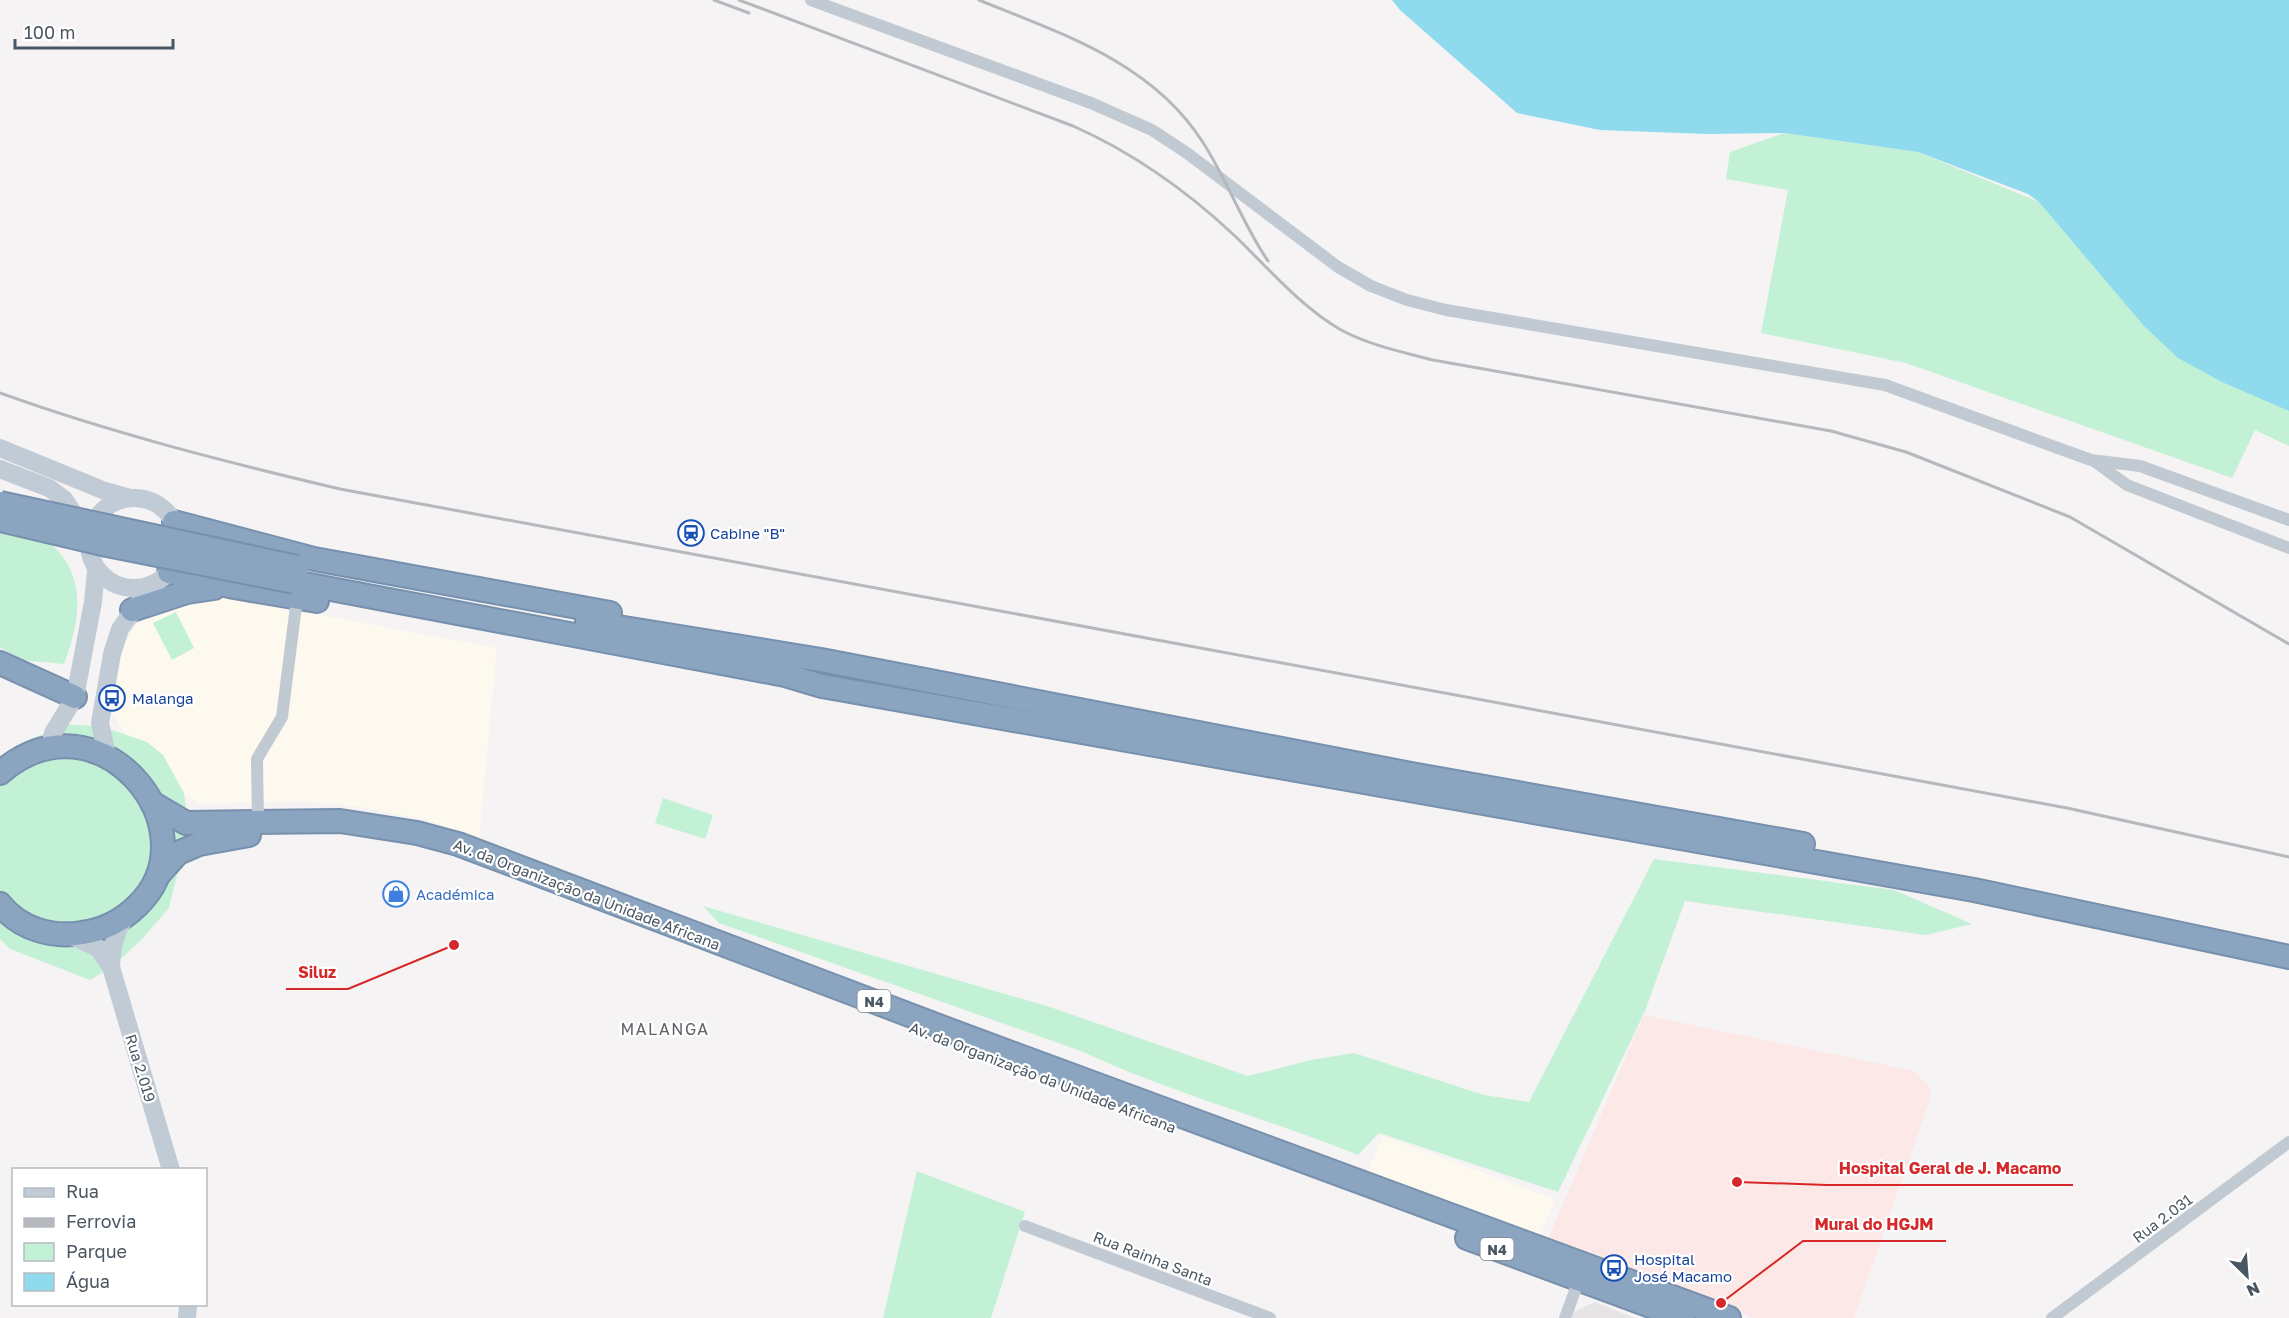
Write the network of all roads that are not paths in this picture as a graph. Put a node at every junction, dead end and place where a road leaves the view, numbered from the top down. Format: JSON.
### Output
{"nodes":[{"id":1,"x":811,"y":0,"type":"edge"},
{"id":2,"x":0,"y":448,"type":"edge"},
{"id":3,"x":2091,"y":460,"type":"junction"},
{"id":4,"x":0,"y":469,"type":"edge"},
{"id":5,"x":132,"y":498,"type":"junction"},
{"id":6,"x":0,"y":503,"type":"edge"},
{"id":7,"x":0,"y":520,"type":"edge"},
{"id":8,"x":2289,"y":520,"type":"edge"},
{"id":9,"x":174,"y":522,"type":"junction"},
{"id":10,"x":89,"y":535,"type":"junction"},
{"id":11,"x":2289,"y":548,"type":"edge"},
{"id":12,"x":96,"y":571,"type":"junction"},
{"id":13,"x":163,"y":578,"type":"junction"},
{"id":14,"x":296,"y":582,"type":"junction"},
{"id":15,"x":234,"y":587,"type":"junction"},
{"id":16,"x":132,"y":610,"type":"junction"},
{"id":17,"x":821,"y":660,"type":"junction"},
{"id":18,"x":0,"y":663,"type":"edge"},
{"id":19,"x":75,"y":697,"type":"junction"},
{"id":20,"x":50,"y":748,"type":"junction"},
{"id":21,"x":107,"y":755,"type":"junction"},
{"id":22,"x":0,"y":774,"type":"edge"},
{"id":23,"x":152,"y":802,"type":"junction"},
{"id":24,"x":258,"y":824,"type":"junction"},
{"id":25,"x":160,"y":873,"type":"junction"},
{"id":26,"x":0,"y":904,"type":"edge"},
{"id":27,"x":124,"y":918,"type":"junction"},
{"id":28,"x":70,"y":935,"type":"junction"},
{"id":29,"x":2215,"y":941,"type":"junction"},
{"id":30,"x":2289,"y":944,"type":"edge"},
{"id":31,"x":2289,"y":957,"type":"edge"},
{"id":32,"x":2289,"y":965,"type":"edge"},
{"id":33,"x":111,"y":967,"type":"junction"},
{"id":34,"x":2289,"y":1142,"type":"edge"},
{"id":35,"x":170,"y":1168,"type":"edge"},
{"id":36,"x":1025,"y":1226,"type":"dead end"},
{"id":37,"x":1582,"y":1273,"type":"junction"},
{"id":38,"x":1270,"y":1318,"type":"edge"},
{"id":39,"x":1565,"y":1318,"type":"edge"},
{"id":40,"x":1683,"y":1318,"type":"edge"},
{"id":41,"x":1729,"y":1318,"type":"edge"},
{"id":42,"x":2052,"y":1318,"type":"edge"}],
"edges":[{"from":1,"to":3,"type":"street"},
{"from":2,"to":5,"type":"main road"},
{"from":3,"to":8,"type":"street"},
{"from":3,"to":11,"type":"street"},
{"from":4,"to":10,"type":"main road"},
{"from":5,"to":9,"type":"main road"},
{"from":5,"to":10,"type":"main road"},
{"from":6,"to":14,"type":"highway","bridge":true},
{"from":7,"to":14,"type":"highway","bridge":true},
{"from":9,"to":13,"type":"main road"},
{"from":9,"to":17,"type":"highway"},
{"from":10,"to":12,"type":"main road"},
{"from":12,"to":13,"type":"main road"},
{"from":12,"to":19,"type":"main road"},
{"from":13,"to":15,"type":"highway"},
{"from":13,"to":16,"type":"main road"},
{"from":14,"to":15,"type":"highway"},
{"from":14,"to":17,"type":"highway"},
{"from":14,"to":24,"type":"street"},
{"from":14,"to":29,"type":"highway"},
{"from":15,"to":16,"type":"highway"},
{"from":16,"to":21,"type":"main road"},
{"from":17,"to":30,"type":"highway"},
{"from":18,"to":19,"type":"highway"},
{"from":19,"to":20,"type":"main road"},
{"from":20,"to":21,"type":"highway"},
{"from":20,"to":22,"type":"highway"},
{"from":21,"to":23,"type":"highway"},
{"from":23,"to":24,"type":"highway","name":"Av. da Organização da Unidade Africana","number":"N4"},
{"from":23,"to":25,"type":"highway"},
{"from":24,"to":37,"type":"highway","name":"Av. da Organização da Unidade Africana","number":"N4"},
{"from":25,"to":27,"type":"highway"},
{"from":25,"to":37,"type":"highway","name":"Av. da Organização da Unidade Africana","number":"N4"},
{"from":26,"to":28,"type":"highway"},
{"from":27,"to":28,"type":"highway"},
{"from":27,"to":33,"type":"main road"},
{"from":28,"to":33,"type":"main road"},
{"from":29,"to":31,"type":"highway"},
{"from":29,"to":32,"type":"highway"},
{"from":33,"to":35,"type":"main road","name":"Rua 2.019"},
{"from":34,"to":42,"type":"street","name":"Rua 2.031"},
{"from":36,"to":38,"type":"street","name":"Rua Rainha Santa"},
{"from":37,"to":39,"type":"street"},
{"from":37,"to":40,"type":"highway","name":"Av. da Organização da Unidade Africana","number":"N4"},
{"from":37,"to":41,"type":"highway","number":"N4"}]}
